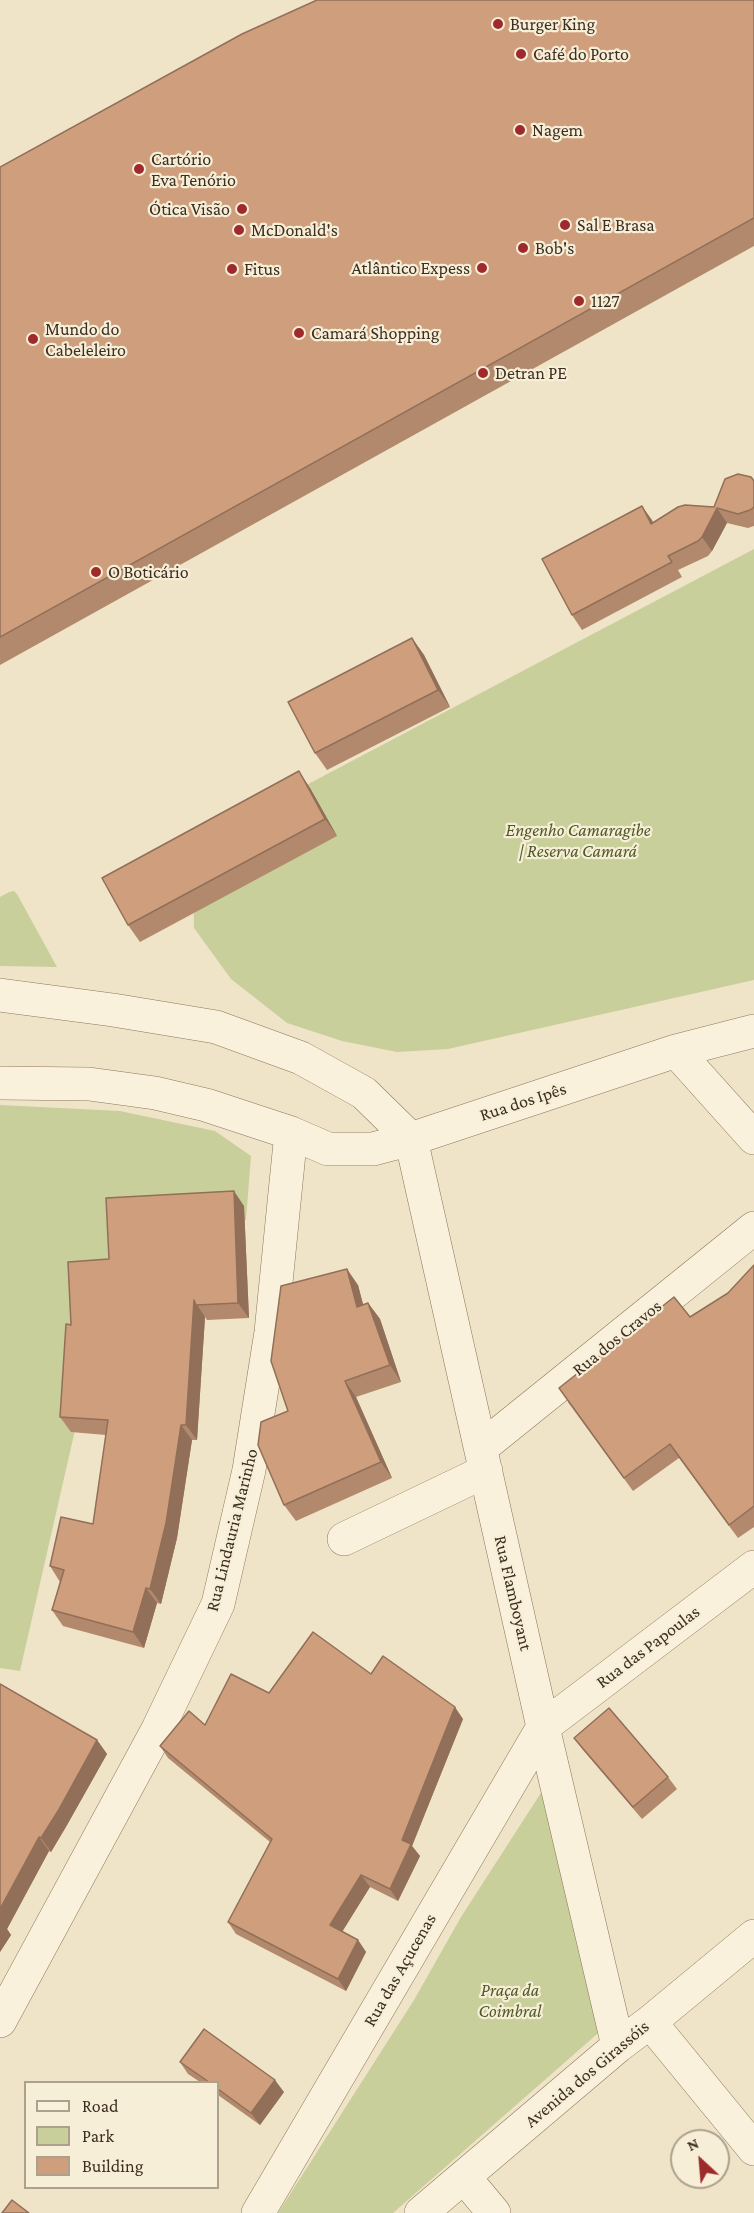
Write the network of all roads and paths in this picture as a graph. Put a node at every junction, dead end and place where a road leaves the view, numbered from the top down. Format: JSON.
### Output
{"nodes":[{"id":1,"x":0,"y":995,"type":"edge"},
{"id":2,"x":754,"y":1031,"type":"edge"},
{"id":3,"x":676,"y":1051,"type":"junction"},
{"id":4,"x":0,"y":1083,"type":"edge"},
{"id":5,"x":291,"y":1133,"type":"junction"},
{"id":6,"x":754,"y":1138,"type":"edge"},
{"id":7,"x":411,"y":1139,"type":"junction"},
{"id":8,"x":754,"y":1228,"type":"edge"},
{"id":9,"x":483,"y":1460,"type":"junction"},
{"id":10,"x":344,"y":1539,"type":"dead end"},
{"id":11,"x":754,"y":1567,"type":"edge"},
{"id":12,"x":543,"y":1727,"type":"junction"},
{"id":13,"x":754,"y":1936,"type":"edge"},
{"id":14,"x":0,"y":2021,"type":"edge"},
{"id":15,"x":650,"y":2022,"type":"junction"},
{"id":16,"x":618,"y":2046,"type":"junction"},
{"id":17,"x":754,"y":2149,"type":"edge"},
{"id":18,"x":464,"y":2177,"type":"junction"},
{"id":19,"x":429,"y":2210,"type":"edge"},
{"id":20,"x":258,"y":2213,"type":"edge"},
{"id":21,"x":494,"y":2213,"type":"edge"}],
"edges":[{"from":1,"to":7,"type":"street"},
{"from":2,"to":3,"type":"street","name":"Rua dos Ipês"},
{"from":3,"to":6,"type":"street"},
{"from":3,"to":7,"type":"street","name":"Rua dos Ipês"},
{"from":4,"to":5,"type":"street","name":"Rua dos Ipês"},
{"from":5,"to":7,"type":"street","name":"Rua dos Ipês"},
{"from":5,"to":14,"type":"street","name":"Rua Lindauria Marinho"},
{"from":7,"to":9,"type":"street","name":"Rua Flamboyant"},
{"from":8,"to":9,"type":"street","name":"Rua dos Cravos"},
{"from":9,"to":10,"type":"street","name":"Rua dos Cravos"},
{"from":9,"to":12,"type":"street","name":"Rua Flamboyant"},
{"from":11,"to":12,"type":"street","name":"Rua das Papoulas"},
{"from":12,"to":16,"type":"street","name":"Rua Flamboyant"},
{"from":12,"to":20,"type":"street","name":"Rua das Açucenas"},
{"from":13,"to":15,"type":"street","name":"Avenida dos Girassóis"},
{"from":15,"to":16,"type":"street","name":"Avenida dos Girassóis"},
{"from":15,"to":17,"type":"street"},
{"from":16,"to":18,"type":"street","name":"Avenida dos Girassóis"},
{"from":18,"to":19,"type":"street","name":"Avenida dos Girassóis"},
{"from":18,"to":21,"type":"street"}]}
